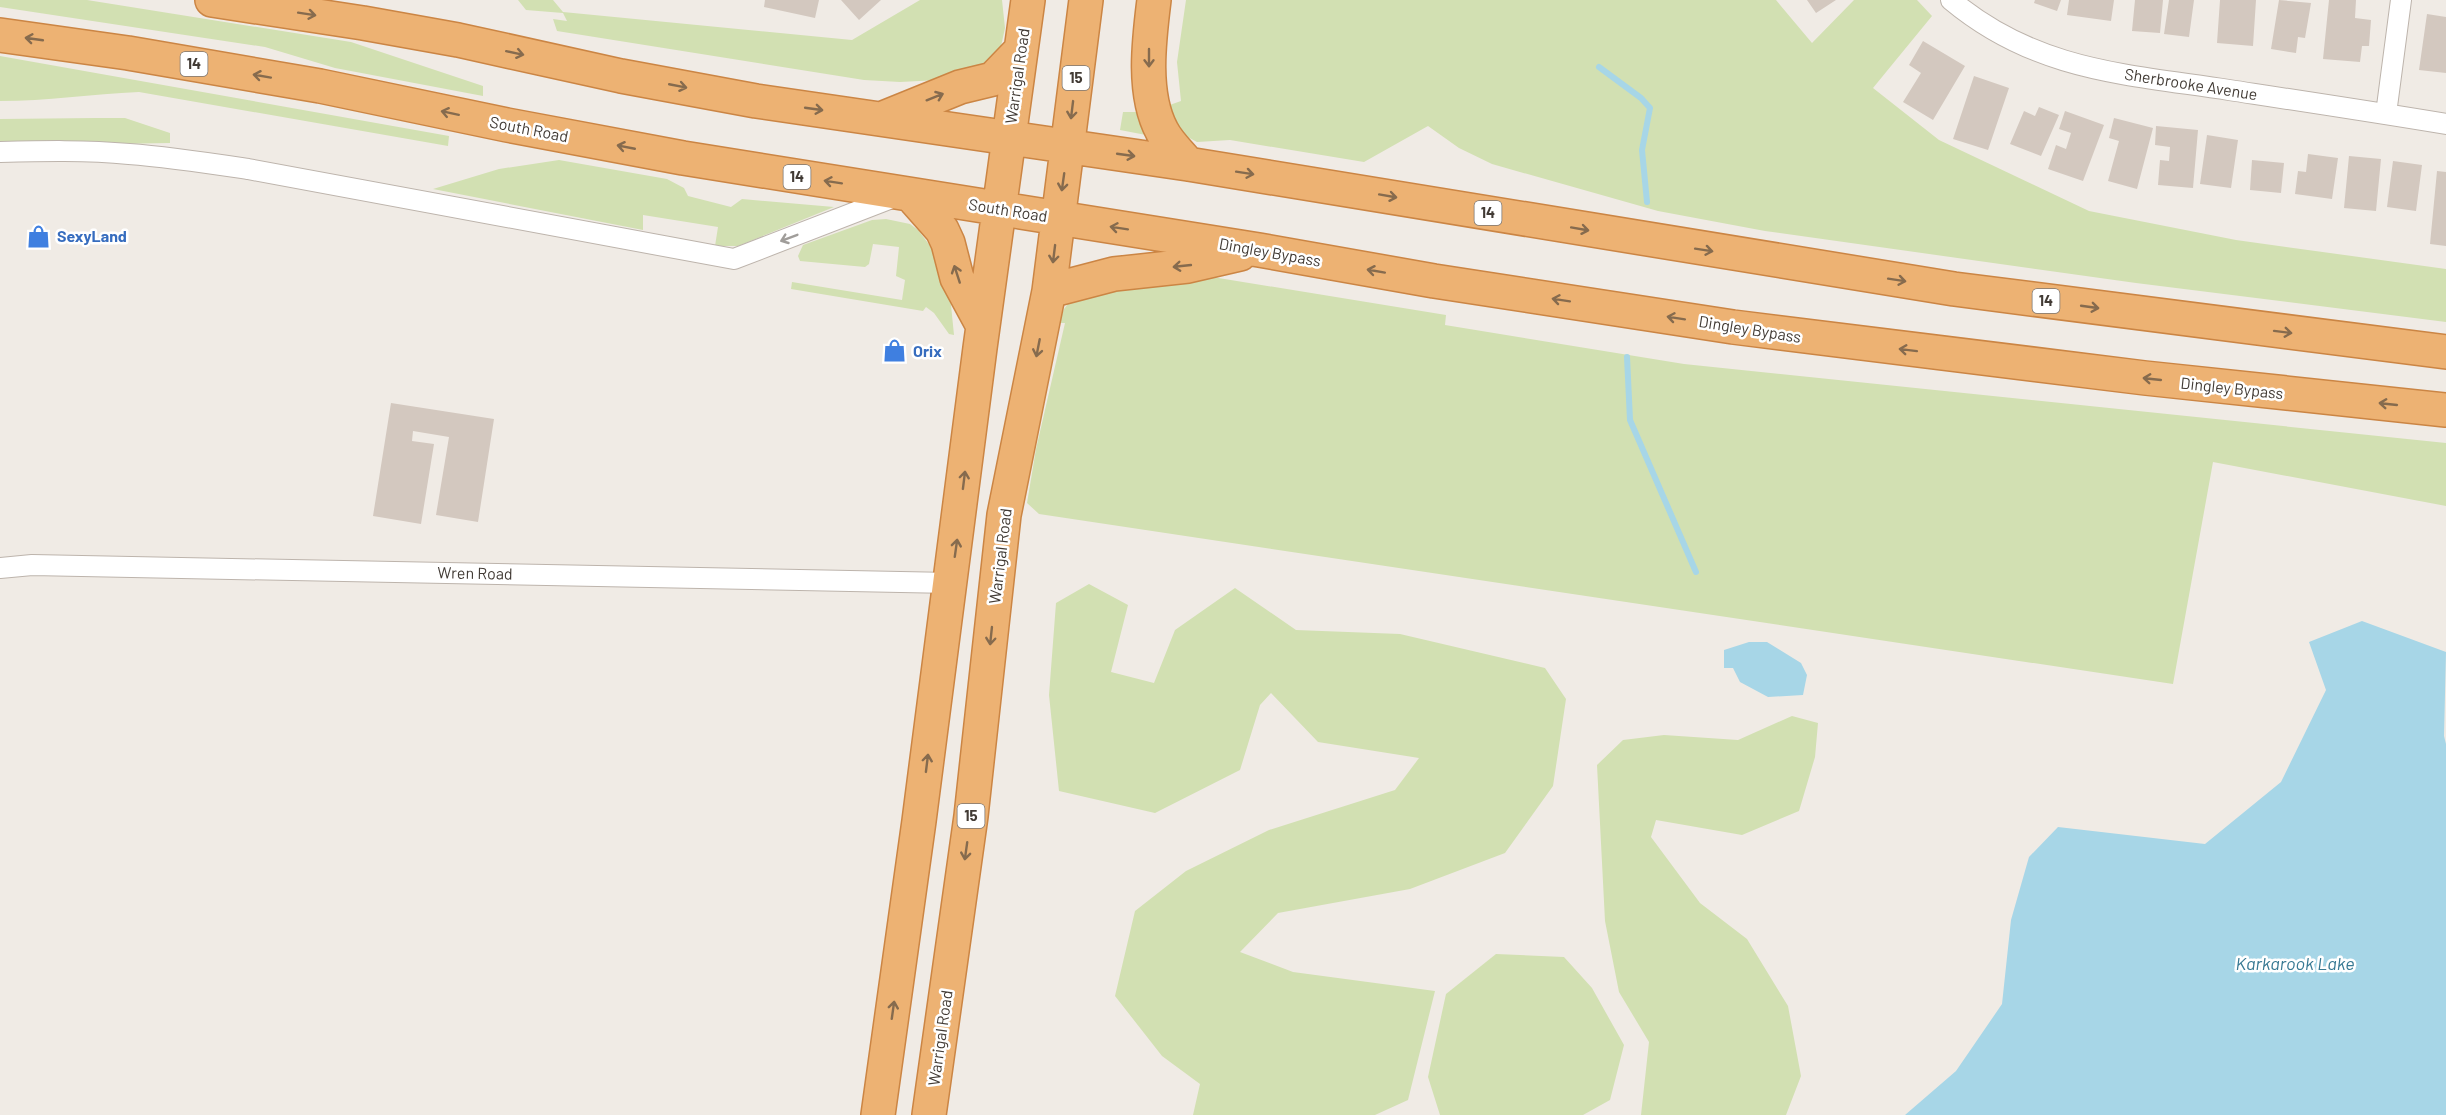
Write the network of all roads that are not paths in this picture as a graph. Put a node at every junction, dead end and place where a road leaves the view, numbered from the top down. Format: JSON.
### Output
{"nodes":[{"id":1,"x":212,"y":0,"type":"edge"},
{"id":2,"x":1028,"y":0,"type":"edge"},
{"id":3,"x":1086,"y":0,"type":"edge"},
{"id":4,"x":1154,"y":0,"type":"edge"},
{"id":5,"x":1951,"y":0,"type":"edge"},
{"id":6,"x":2401,"y":0,"type":"edge"},
{"id":7,"x":253,"y":3,"type":"edge"},
{"id":8,"x":0,"y":35,"type":"edge"},
{"id":9,"x":1021,"y":50,"type":"junction"},
{"id":10,"x":2386,"y":114,"type":"junction"},
{"id":11,"x":881,"y":120,"type":"junction"},
{"id":12,"x":2446,"y":124,"type":"edge"},
{"id":13,"x":1009,"y":138,"type":"junction"},
{"id":14,"x":1068,"y":147,"type":"junction"},
{"id":15,"x":0,"y":152,"type":"edge"},
{"id":16,"x":1188,"y":164,"type":"junction"},
{"id":17,"x":907,"y":194,"type":"junction"},
{"id":18,"x":999,"y":208,"type":"junction"},
{"id":19,"x":1058,"y":218,"type":"junction"},
{"id":20,"x":1259,"y":250,"type":"junction"},
{"id":21,"x":1049,"y":291,"type":"junction"},
{"id":22,"x":983,"y":326,"type":"junction"},
{"id":23,"x":2446,"y":352,"type":"edge"},
{"id":24,"x":2446,"y":410,"type":"edge"},
{"id":25,"x":0,"y":568,"type":"edge"},
{"id":26,"x":951,"y":583,"type":"junction"},
{"id":27,"x":878,"y":1115,"type":"edge"},
{"id":28,"x":929,"y":1115,"type":"edge"}],
"edges":[{"from":1,"to":7,"type":"highway","number":"14"},
{"from":2,"to":9,"type":"highway","name":"Warrigal Road"},
{"from":3,"to":14,"type":"highway","name":"Warrigal Road","number":"15","one_way":true},
{"from":4,"to":16,"type":"highway","one_way":true},
{"from":5,"to":10,"type":"street","name":"Sherbrooke Avenue"},
{"from":6,"to":10,"type":"street"},
{"from":7,"to":11,"type":"highway","number":"14","one_way":true},
{"from":17,"to":8,"type":"highway","name":"South Road","number":"14","one_way":true},
{"from":11,"to":9,"type":"highway","one_way":true},
{"from":9,"to":13,"type":"highway","name":"Warrigal Road"},
{"from":10,"to":12,"type":"street","name":"Sherbrooke Avenue"},
{"from":11,"to":13,"type":"highway","number":"14"},
{"from":13,"to":14,"type":"highway","number":"14"},
{"from":13,"to":18,"type":"highway","name":"Warrigal Road"},
{"from":14,"to":16,"type":"highway","number":"14","one_way":true},
{"from":14,"to":19,"type":"highway","name":"Warrigal Road","number":"15","one_way":true},
{"from":17,"to":15,"type":"street","one_way":true},
{"from":16,"to":23,"type":"highway","number":"14","one_way":true},
{"from":17,"to":18,"type":"highway","name":"South Road","number":"14"},
{"from":22,"to":17,"type":"highway","one_way":true},
{"from":18,"to":19,"type":"highway","name":"South Road","number":"14"},
{"from":18,"to":22,"type":"highway","name":"Warrigal Road"},
{"from":20,"to":19,"type":"highway","name":"Dingley Bypass","number":"14","one_way":true},
{"from":19,"to":21,"type":"highway","name":"Warrigal Road","number":"15","one_way":true},
{"from":20,"to":21,"type":"highway","one_way":true},
{"from":24,"to":20,"type":"highway","name":"Dingley Bypass","number":"14","one_way":true},
{"from":21,"to":28,"type":"highway","name":"Warrigal Road","number":"15","one_way":true},
{"from":26,"to":22,"type":"highway","name":"Warrigal Road","one_way":true},
{"from":25,"to":26,"type":"street","name":"Wren Road"},
{"from":27,"to":26,"type":"highway","name":"Warrigal Road","one_way":true}]}
